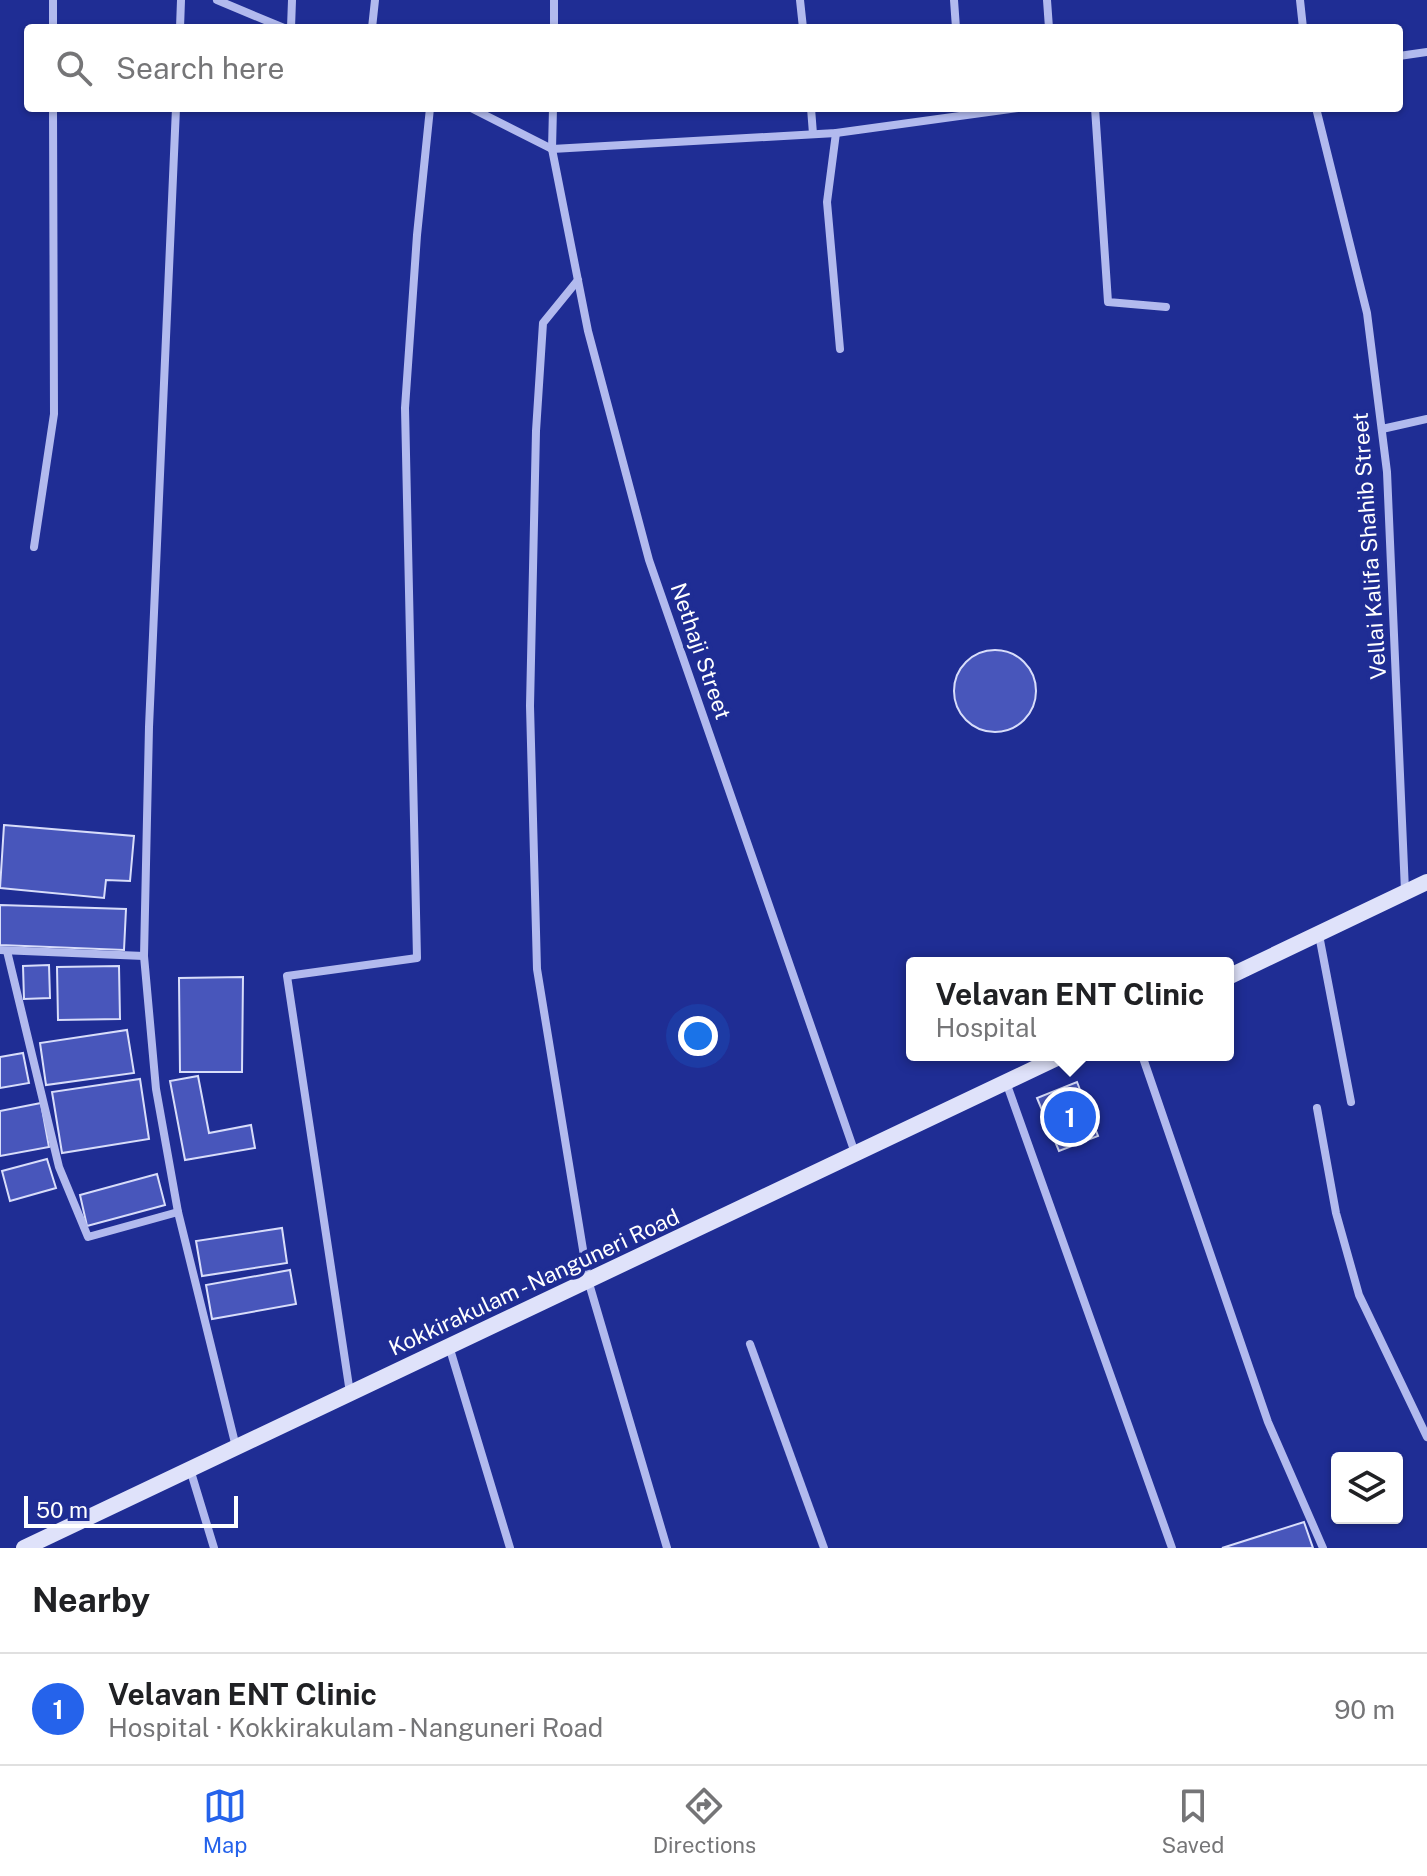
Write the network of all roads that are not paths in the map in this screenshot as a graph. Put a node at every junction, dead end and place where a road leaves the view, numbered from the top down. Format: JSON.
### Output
{"nodes":[{"id":1,"x":53,"y":0,"type":"edge"},
{"id":2,"x":181,"y":0,"type":"edge"},
{"id":3,"x":217,"y":0,"type":"edge"},
{"id":4,"x":292,"y":0,"type":"edge"},
{"id":5,"x":375,"y":0,"type":"edge"},
{"id":6,"x":554,"y":0,"type":"edge"},
{"id":7,"x":800,"y":0,"type":"edge"},
{"id":8,"x":954,"y":0,"type":"edge"},
{"id":9,"x":1047,"y":0,"type":"edge"},
{"id":10,"x":1300,"y":0,"type":"edge"},
{"id":11,"x":53,"y":24,"type":"edge"},
{"id":12,"x":180,"y":24,"type":"edge"},
{"id":13,"x":274,"y":24,"type":"edge"},
{"id":14,"x":291,"y":24,"type":"edge"},
{"id":15,"x":372,"y":24,"type":"edge"},
{"id":16,"x":554,"y":24,"type":"edge"},
{"id":17,"x":803,"y":24,"type":"edge"},
{"id":18,"x":956,"y":24,"type":"edge"},
{"id":19,"x":1049,"y":24,"type":"edge"},
{"id":20,"x":1303,"y":24,"type":"edge"},
{"id":21,"x":1427,"y":52,"type":"edge"},
{"id":22,"x":1403,"y":55,"type":"edge"},
{"id":23,"x":53,"y":112,"type":"edge"},
{"id":24,"x":176,"y":112,"type":"edge"},
{"id":25,"x":430,"y":112,"type":"edge"},
{"id":26,"x":479,"y":112,"type":"edge"},
{"id":27,"x":553,"y":112,"type":"edge"},
{"id":28,"x":811,"y":112,"type":"edge"},
{"id":29,"x":961,"y":112,"type":"edge"},
{"id":30,"x":1095,"y":112,"type":"edge"},
{"id":31,"x":1317,"y":112,"type":"edge"},
{"id":32,"x":836,"y":133,"type":"junction"},
{"id":33,"x":813,"y":134,"type":"junction"},
{"id":34,"x":552,"y":149,"type":"junction"},
{"id":35,"x":578,"y":280,"type":"junction"},
{"id":36,"x":1166,"y":307,"type":"dead end"},
{"id":37,"x":840,"y":349,"type":"dead end"},
{"id":38,"x":1427,"y":419,"type":"edge"},
{"id":39,"x":1382,"y":429,"type":"junction"},
{"id":40,"x":34,"y":547,"type":"dead end"},
{"id":41,"x":1427,"y":882,"type":"edge"},
{"id":42,"x":1405,"y":892,"type":"junction"},
{"id":43,"x":1318,"y":934,"type":"junction"},
{"id":44,"x":4,"y":950,"type":"edge"},
{"id":45,"x":144,"y":956,"type":"junction"},
{"id":46,"x":1234,"y":974,"type":"edge"},
{"id":47,"x":1050,"y":1061,"type":"edge"},
{"id":48,"x":1144,"y":1061,"type":"edge"},
{"id":49,"x":1006,"y":1082,"type":"junction"},
{"id":50,"x":1351,"y":1102,"type":"dead end"},
{"id":51,"x":1317,"y":1108,"type":"dead end"},
{"id":52,"x":855,"y":1154,"type":"junction"},
{"id":53,"x":178,"y":1212,"type":"junction"},
{"id":54,"x":588,"y":1280,"type":"junction"},
{"id":55,"x":750,"y":1344,"type":"dead end"},
{"id":56,"x":449,"y":1346,"type":"junction"},
{"id":57,"x":350,"y":1393,"type":"junction"},
{"id":58,"x":1427,"y":1437,"type":"edge"},
{"id":59,"x":236,"y":1447,"type":"junction"},
{"id":60,"x":190,"y":1469,"type":"junction"},
{"id":61,"x":24,"y":1548,"type":"edge"},
{"id":62,"x":214,"y":1548,"type":"edge"},
{"id":63,"x":510,"y":1548,"type":"edge"},
{"id":64,"x":667,"y":1548,"type":"edge"},
{"id":65,"x":824,"y":1548,"type":"edge"},
{"id":66,"x":1172,"y":1548,"type":"edge"},
{"id":67,"x":1323,"y":1548,"type":"edge"}],
"edges":[{"from":1,"to":11,"type":"street"},
{"from":2,"to":12,"type":"street"},
{"from":3,"to":13,"type":"street"},
{"from":4,"to":14,"type":"street"},
{"from":5,"to":15,"type":"street"},
{"from":6,"to":16,"type":"street"},
{"from":7,"to":17,"type":"street"},
{"from":8,"to":18,"type":"street"},
{"from":9,"to":19,"type":"street"},
{"from":10,"to":20,"type":"street"},
{"from":21,"to":22,"type":"street"},
{"from":23,"to":40,"type":"street"},
{"from":24,"to":45,"type":"street"},
{"from":25,"to":57,"type":"street"},
{"from":26,"to":34,"type":"street"},
{"from":27,"to":34,"type":"street","name":"Nethaji Street"},
{"from":28,"to":33,"type":"street"},
{"from":29,"to":32,"type":"street"},
{"from":30,"to":36,"type":"street"},
{"from":31,"to":39,"type":"street","name":"Vellai Kalifa Shahib Street"},
{"from":32,"to":33,"type":"street"},
{"from":32,"to":37,"type":"street"},
{"from":33,"to":34,"type":"street"},
{"from":34,"to":35,"type":"street","name":"Nethaji Street"},
{"from":35,"to":52,"type":"street","name":"Nethaji Street"},
{"from":35,"to":54,"type":"street"},
{"from":38,"to":39,"type":"street"},
{"from":39,"to":42,"type":"street","name":"Vellai Kalifa Shahib Street"},
{"from":41,"to":42,"type":"main road"},
{"from":42,"to":43,"type":"main road"},
{"from":43,"to":46,"type":"main road"},
{"from":43,"to":50,"type":"street"},
{"from":44,"to":45,"type":"street"},
{"from":44,"to":53,"type":"street"},
{"from":45,"to":53,"type":"street"},
{"from":47,"to":49,"type":"main road","name":"Kokkirakulam - Nanguneri Road"},
{"from":48,"to":67,"type":"street"},
{"from":49,"to":52,"type":"main road","name":"Kokkirakulam - Nanguneri Road"},
{"from":49,"to":66,"type":"street"},
{"from":51,"to":58,"type":"street"},
{"from":52,"to":54,"type":"main road","name":"Kokkirakulam - Nanguneri Road"},
{"from":53,"to":59,"type":"street"},
{"from":54,"to":56,"type":"main road","name":"Kokkirakulam - Nanguneri Road"},
{"from":54,"to":64,"type":"street"},
{"from":55,"to":65,"type":"street"},
{"from":56,"to":57,"type":"main road","name":"Kokkirakulam - Nanguneri Road"},
{"from":56,"to":63,"type":"street"},
{"from":57,"to":59,"type":"main road","name":"Kokkirakulam - Nanguneri Road"},
{"from":59,"to":60,"type":"main road","name":"Kokkirakulam - Nanguneri Road"},
{"from":60,"to":61,"type":"main road","name":"Kokkirakulam - Nanguneri Road"},
{"from":60,"to":62,"type":"street"}]}
